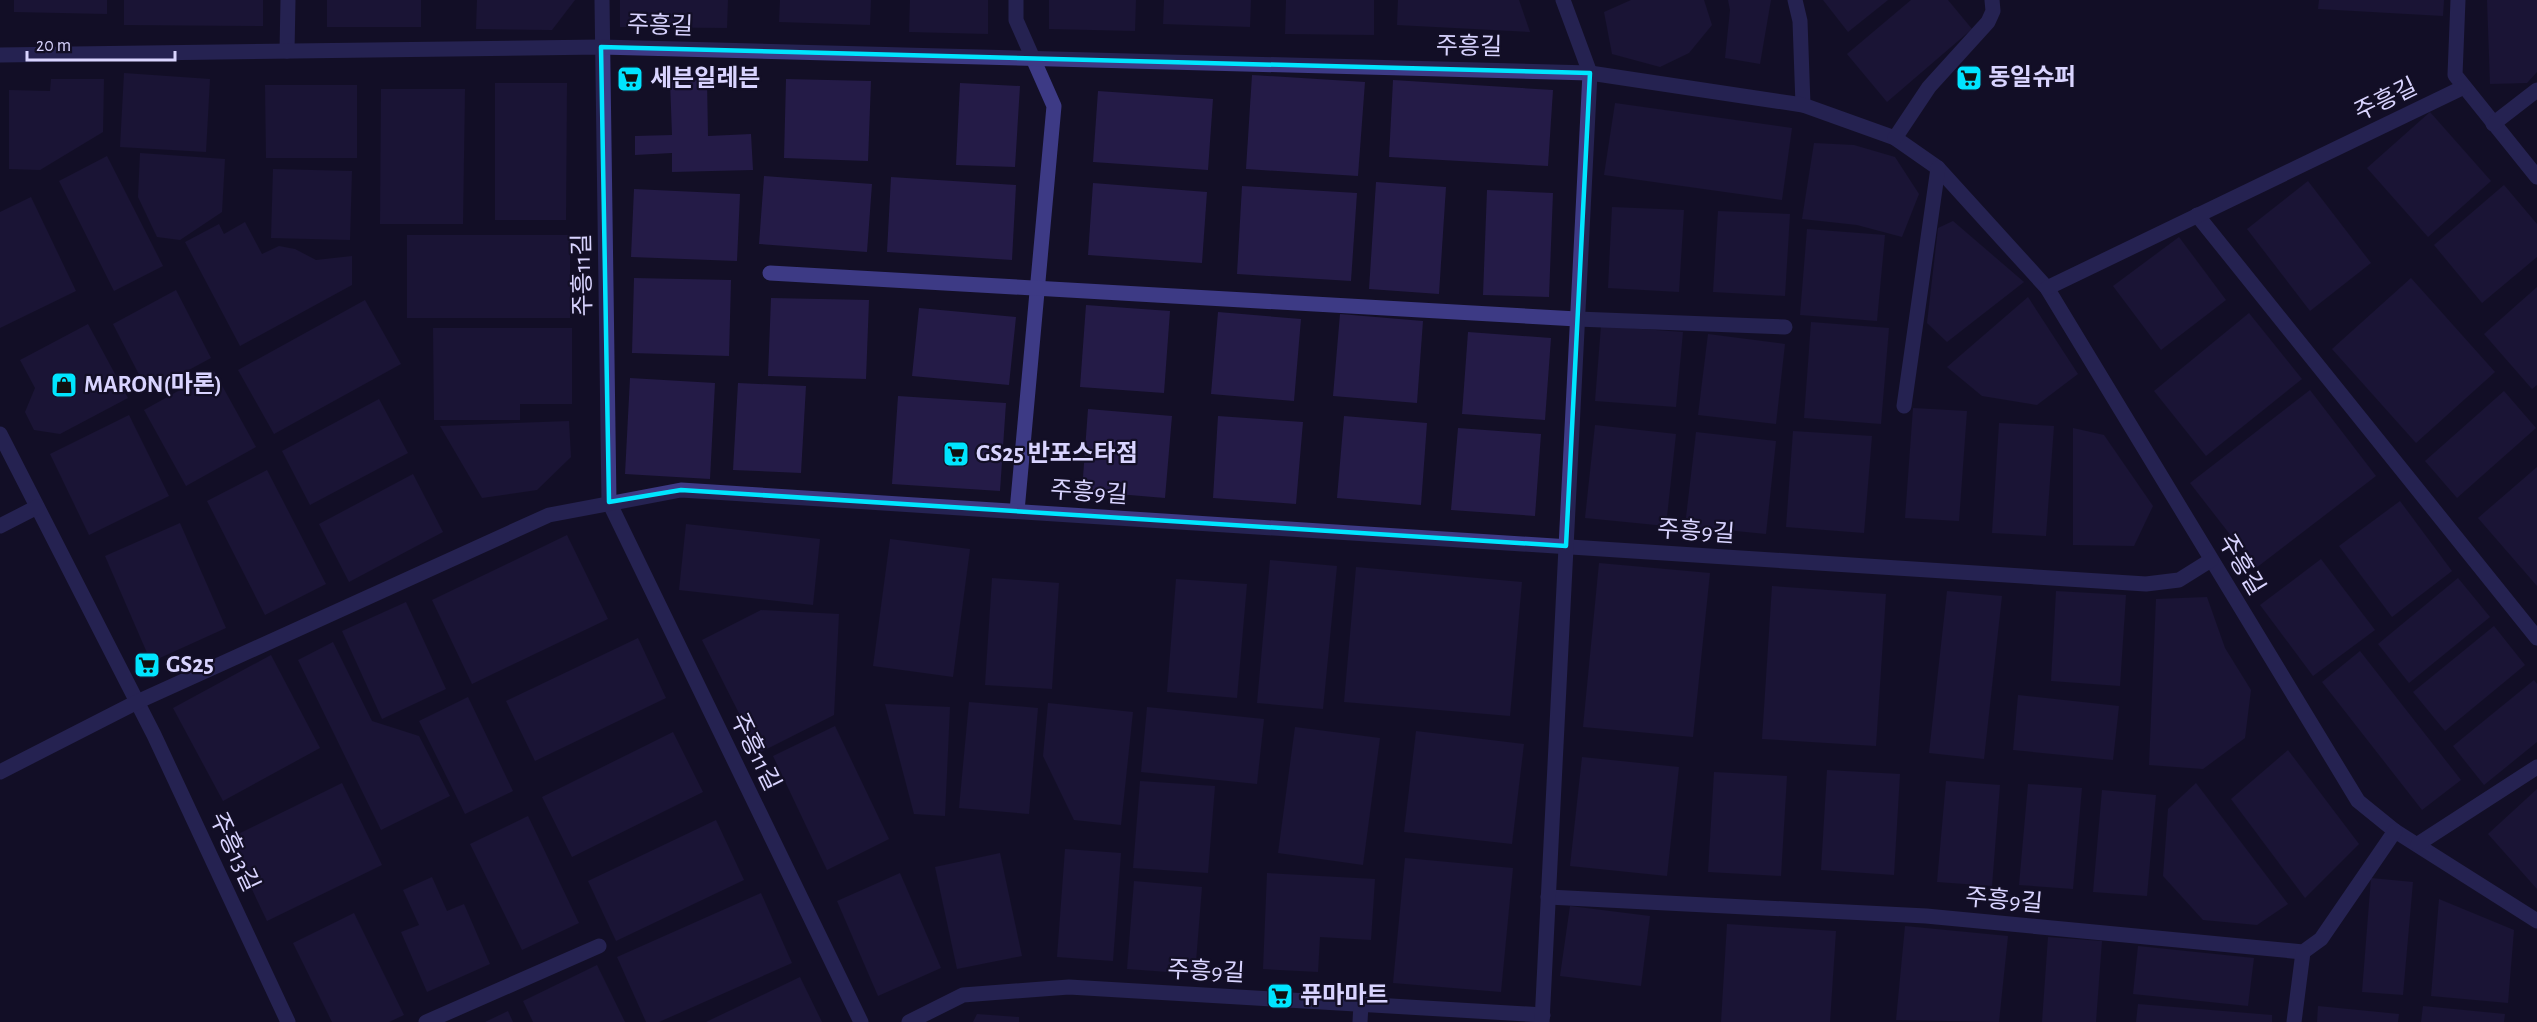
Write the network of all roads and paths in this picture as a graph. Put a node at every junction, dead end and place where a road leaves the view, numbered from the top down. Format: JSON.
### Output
{"nodes":[{"id":1,"x":288,"y":0,"type":"edge"},
{"id":2,"x":602,"y":0,"type":"edge"},
{"id":3,"x":1016,"y":0,"type":"edge"},
{"id":4,"x":1563,"y":0,"type":"edge"},
{"id":5,"x":1794,"y":0,"type":"edge"},
{"id":6,"x":1992,"y":0,"type":"edge"},
{"id":7,"x":2458,"y":0,"type":"edge"},
{"id":8,"x":601,"y":47,"type":"junction"},
{"id":9,"x":286,"y":51,"type":"junction"},
{"id":10,"x":0,"y":55,"type":"edge"},
{"id":11,"x":1033,"y":59,"type":"junction"},
{"id":12,"x":1590,"y":73,"type":"junction"},
{"id":13,"x":2464,"y":87,"type":"junction"},
{"id":14,"x":2537,"y":90,"type":"edge"},
{"id":15,"x":1803,"y":105,"type":"junction"},
{"id":16,"x":2493,"y":124,"type":"junction"},
{"id":17,"x":1895,"y":138,"type":"junction"},
{"id":18,"x":1938,"y":168,"type":"junction"},
{"id":19,"x":2537,"y":177,"type":"edge"},
{"id":20,"x":2197,"y":215,"type":"junction"},
{"id":21,"x":770,"y":273,"type":"dead end"},
{"id":22,"x":1037,"y":287,"type":"junction"},
{"id":23,"x":2047,"y":288,"type":"junction"},
{"id":24,"x":1577,"y":319,"type":"junction"},
{"id":25,"x":1785,"y":327,"type":"dead end"},
{"id":26,"x":1904,"y":406,"type":"dead end"},
{"id":27,"x":0,"y":434,"type":"edge"},
{"id":28,"x":609,"y":502,"type":"junction"},
{"id":29,"x":37,"y":507,"type":"junction"},
{"id":30,"x":1017,"y":511,"type":"junction"},
{"id":31,"x":0,"y":525,"type":"edge"},
{"id":32,"x":1566,"y":546,"type":"junction"},
{"id":33,"x":2211,"y":560,"type":"junction"},
{"id":34,"x":2537,"y":638,"type":"edge"},
{"id":35,"x":137,"y":702,"type":"junction"},
{"id":36,"x":2537,"y":766,"type":"edge"},
{"id":37,"x":0,"y":772,"type":"edge"},
{"id":38,"x":2395,"y":831,"type":"junction"},
{"id":39,"x":2418,"y":844,"type":"junction"},
{"id":40,"x":1548,"y":897,"type":"junction"},
{"id":41,"x":2537,"y":921,"type":"edge"},
{"id":42,"x":600,"y":946,"type":"dead end"},
{"id":43,"x":2303,"y":952,"type":"junction"},
{"id":44,"x":1361,"y":1004,"type":"junction"},
{"id":45,"x":1542,"y":1018,"type":"edge"},
{"id":46,"x":288,"y":1022,"type":"edge"},
{"id":47,"x":426,"y":1022,"type":"edge"},
{"id":48,"x":861,"y":1022,"type":"edge"},
{"id":49,"x":909,"y":1022,"type":"edge"},
{"id":50,"x":1360,"y":1022,"type":"edge"},
{"id":51,"x":2294,"y":1022,"type":"edge"}],
"edges":[{"from":1,"to":9,"type":"street"},
{"from":2,"to":8,"type":"street","name":"주흥11길"},
{"from":3,"to":11,"type":"street"},
{"from":4,"to":12,"type":"street"},
{"from":5,"to":15,"type":"street"},
{"from":6,"to":17,"type":"street"},
{"from":7,"to":13,"type":"street"},
{"from":8,"to":9,"type":"street","name":"주흥길"},
{"from":8,"to":11,"type":"street","name":"주흥길"},
{"from":8,"to":28,"type":"street","name":"주흥11길"},
{"from":9,"to":10,"type":"street","name":"주흥길"},
{"from":11,"to":12,"type":"street","name":"주흥길"},
{"from":11,"to":22,"type":"street"},
{"from":12,"to":15,"type":"street","name":"주흥길"},
{"from":12,"to":24,"type":"street","name":"주흥9길"},
{"from":13,"to":16,"type":"street"},
{"from":13,"to":20,"type":"street","name":"주흥길"},
{"from":14,"to":16,"type":"street"},
{"from":15,"to":17,"type":"street","name":"주흥길"},
{"from":16,"to":19,"type":"street"},
{"from":17,"to":18,"type":"street","name":"주흥길"},
{"from":18,"to":23,"type":"street","name":"주흥길"},
{"from":18,"to":26,"type":"street"},
{"from":20,"to":23,"type":"street","name":"주흥길"},
{"from":20,"to":34,"type":"street"},
{"from":21,"to":22,"type":"street"},
{"from":22,"to":24,"type":"street"},
{"from":22,"to":30,"type":"street"},
{"from":23,"to":33,"type":"street","name":"주흥길"},
{"from":24,"to":25,"type":"street"},
{"from":24,"to":32,"type":"street","name":"주흥9길"},
{"from":27,"to":29,"type":"street","name":"주흥13길"},
{"from":28,"to":30,"type":"street","name":"주흥9길"},
{"from":28,"to":35,"type":"street"},
{"from":28,"to":48,"type":"street","name":"주흥11길"},
{"from":29,"to":31,"type":"street"},
{"from":29,"to":35,"type":"street","name":"주흥13길"},
{"from":30,"to":32,"type":"street","name":"주흥9길"},
{"from":32,"to":33,"type":"street","name":"주흥9길"},
{"from":32,"to":40,"type":"street","name":"주흥9길"},
{"from":33,"to":38,"type":"street","name":"주흥길"},
{"from":35,"to":37,"type":"street"},
{"from":35,"to":46,"type":"street","name":"주흥13길"},
{"from":36,"to":39,"type":"street"},
{"from":38,"to":39,"type":"street","name":"주흥길"},
{"from":38,"to":43,"type":"street"},
{"from":39,"to":41,"type":"street","name":"주흥길"},
{"from":40,"to":43,"type":"street","name":"주흥9길"},
{"from":40,"to":45,"type":"street","name":"주흥9길"},
{"from":42,"to":47,"type":"street"},
{"from":43,"to":51,"type":"street"},
{"from":44,"to":45,"type":"street","name":"주흥9길"},
{"from":44,"to":49,"type":"street","name":"주흥9길"},
{"from":44,"to":50,"type":"street"}]}
